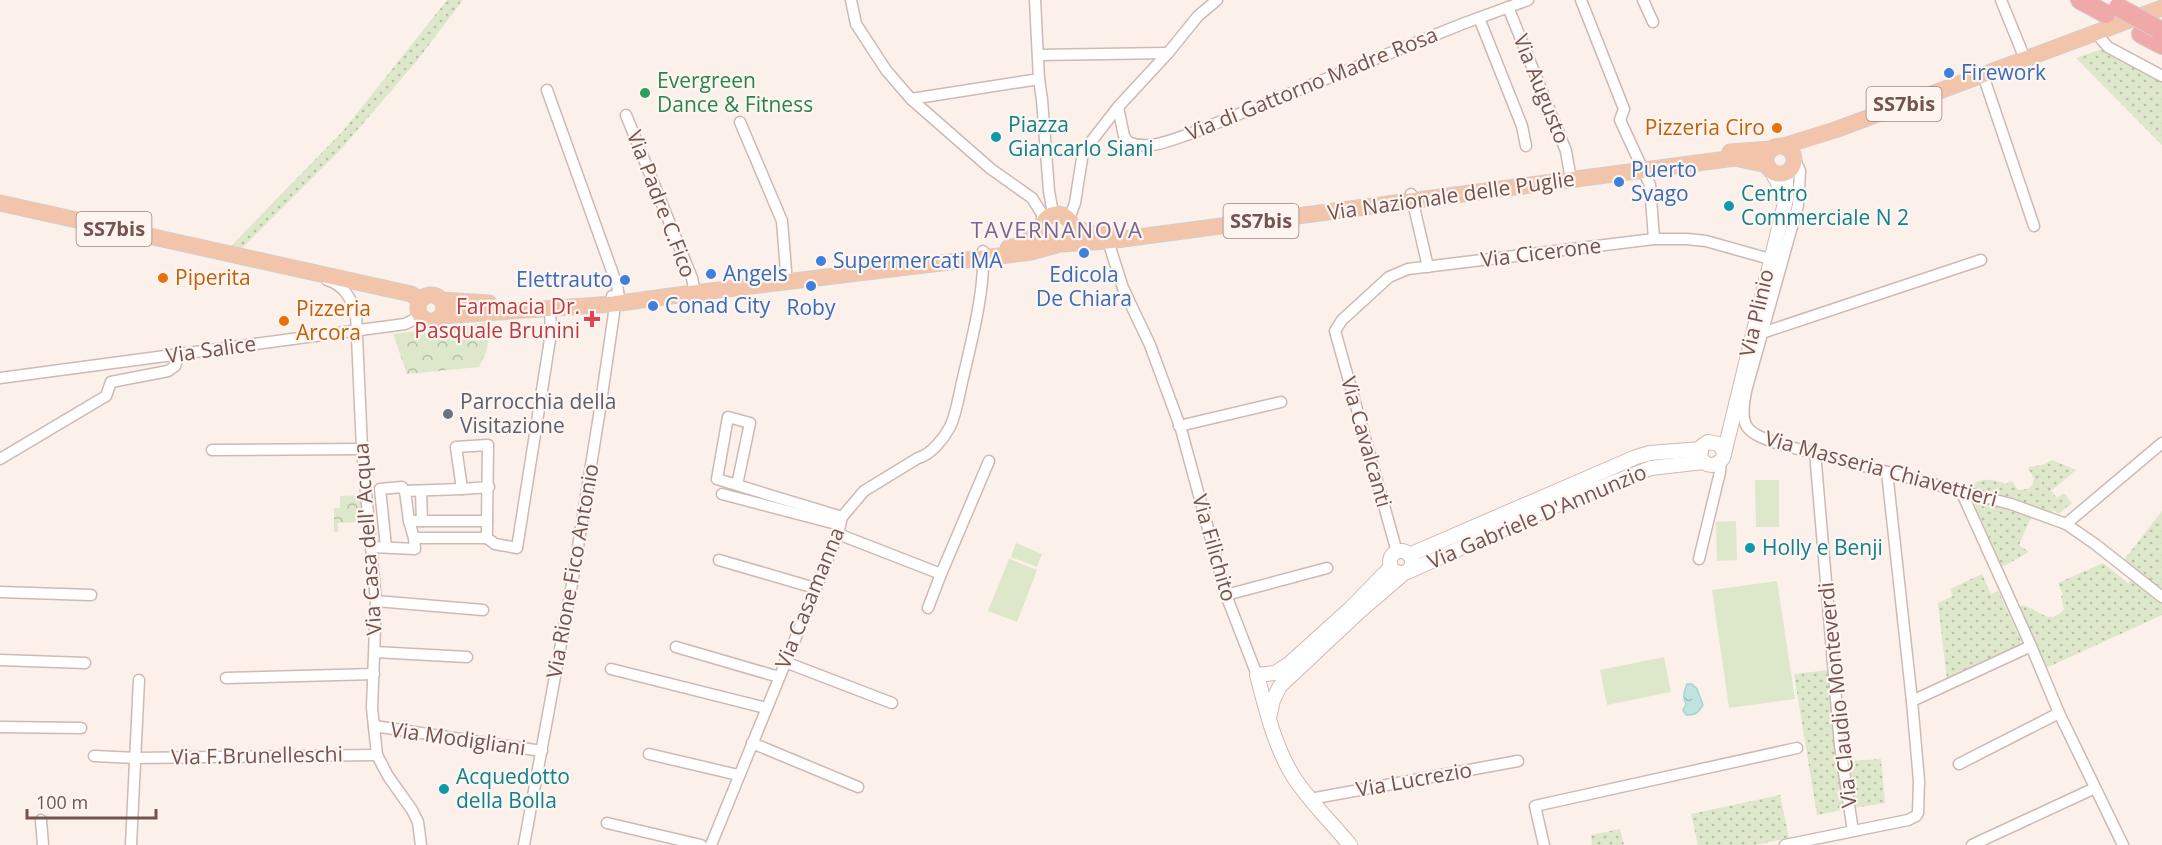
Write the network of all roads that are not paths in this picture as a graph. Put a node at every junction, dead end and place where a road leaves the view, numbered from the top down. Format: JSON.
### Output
{"nodes":[{"id":1,"x":851,"y":0,"type":"edge"},
{"id":2,"x":1035,"y":0,"type":"edge"},
{"id":3,"x":1217,"y":0,"type":"edge"},
{"id":4,"x":1528,"y":0,"type":"edge"},
{"id":5,"x":1581,"y":0,"type":"edge"},
{"id":6,"x":1643,"y":0,"type":"edge"},
{"id":7,"x":2001,"y":0,"type":"edge"},
{"id":8,"x":2080,"y":0,"type":"edge"},
{"id":9,"x":1508,"y":7,"type":"junction"},
{"id":10,"x":2110,"y":7,"type":"edge"},
{"id":11,"x":2162,"y":8,"type":"edge"},
{"id":12,"x":1479,"y":18,"type":"junction"},
{"id":13,"x":1653,"y":22,"type":"dead end"},
{"id":14,"x":2157,"y":31,"type":"edge"},
{"id":15,"x":2101,"y":39,"type":"junction"},
{"id":16,"x":1168,"y":53,"type":"junction"},
{"id":17,"x":1038,"y":55,"type":"junction"},
{"id":18,"x":2026,"y":62,"type":"junction"},
{"id":19,"x":2162,"y":76,"type":"edge"},
{"id":20,"x":1039,"y":79,"type":"junction"},
{"id":21,"x":1985,"y":81,"type":"junction"},
{"id":22,"x":547,"y":90,"type":"dead end"},
{"id":23,"x":910,"y":99,"type":"junction"},
{"id":24,"x":1118,"y":107,"type":"junction"},
{"id":25,"x":626,"y":115,"type":"dead end"},
{"id":26,"x":740,"y":122,"type":"dead end"},
{"id":27,"x":1526,"y":146,"type":"dead end"},
{"id":28,"x":1782,"y":162,"type":"junction"},
{"id":29,"x":1642,"y":167,"type":"junction"},
{"id":30,"x":1571,"y":177,"type":"junction"},
{"id":31,"x":1412,"y":198,"type":"junction"},
{"id":32,"x":0,"y":203,"type":"edge"},
{"id":33,"x":1053,"y":214,"type":"junction"},
{"id":34,"x":1071,"y":223,"type":"junction"},
{"id":35,"x":2034,"y":226,"type":"dead end"},
{"id":36,"x":1042,"y":228,"type":"junction"},
{"id":37,"x":1107,"y":238,"type":"junction"},
{"id":38,"x":1654,"y":239,"type":"junction"},
{"id":39,"x":1059,"y":244,"type":"junction"},
{"id":40,"x":983,"y":254,"type":"junction"},
{"id":41,"x":1770,"y":259,"type":"junction"},
{"id":42,"x":1981,"y":260,"type":"dead end"},
{"id":43,"x":1428,"y":267,"type":"junction"},
{"id":44,"x":311,"y":272,"type":"junction"},
{"id":45,"x":787,"y":279,"type":"junction"},
{"id":46,"x":694,"y":289,"type":"junction"},
{"id":47,"x":421,"y":300,"type":"junction"},
{"id":48,"x":616,"y":300,"type":"junction"},
{"id":49,"x":441,"y":308,"type":"junction"},
{"id":50,"x":550,"y":308,"type":"junction"},
{"id":51,"x":421,"y":316,"type":"junction"},
{"id":52,"x":357,"y":329,"type":"junction"},
{"id":53,"x":1335,"y":331,"type":"joint"},
{"id":54,"x":1762,"y":333,"type":"junction"},
{"id":55,"x":179,"y":355,"type":"junction"},
{"id":56,"x":0,"y":378,"type":"edge"},
{"id":57,"x":1281,"y":402,"type":"dead end"},
{"id":58,"x":1179,"y":426,"type":"junction"},
{"id":59,"x":2162,"y":443,"type":"edge"},
{"id":60,"x":362,"y":449,"type":"junction"},
{"id":61,"x":212,"y":450,"type":"dead end"},
{"id":62,"x":1720,"y":451,"type":"junction"},
{"id":63,"x":1815,"y":452,"type":"junction"},
{"id":64,"x":1702,"y":455,"type":"junction"},
{"id":65,"x":0,"y":459,"type":"edge"},
{"id":66,"x":989,"y":461,"type":"dead end"},
{"id":67,"x":1887,"y":472,"type":"junction"},
{"id":68,"x":737,"y":485,"type":"junction"},
{"id":69,"x":489,"y":487,"type":"junction"},
{"id":70,"x":462,"y":489,"type":"junction"},
{"id":71,"x":421,"y":491,"type":"junction"},
{"id":72,"x":1961,"y":491,"type":"junction"},
{"id":73,"x":405,"y":492,"type":"junction"},
{"id":74,"x":722,"y":494,"type":"dead end"},
{"id":75,"x":408,"y":521,"type":"junction"},
{"id":76,"x":423,"y":521,"type":"junction"},
{"id":77,"x":487,"y":521,"type":"junction"},
{"id":78,"x":2066,"y":524,"type":"junction"},
{"id":79,"x":840,"y":525,"type":"junction"},
{"id":80,"x":414,"y":538,"type":"junction"},
{"id":81,"x":487,"y":538,"type":"junction"},
{"id":82,"x":372,"y":547,"type":"junction"},
{"id":83,"x":386,"y":547,"type":"junction"},
{"id":84,"x":1403,"y":553,"type":"junction"},
{"id":85,"x":1699,"y":559,"type":"dead end"},
{"id":86,"x":719,"y":560,"type":"dead end"},
{"id":87,"x":1327,"y":567,"type":"dead end"},
{"id":88,"x":1400,"y":571,"type":"junction"},
{"id":89,"x":940,"y":573,"type":"junction"},
{"id":90,"x":815,"y":588,"type":"junction"},
{"id":91,"x":0,"y":592,"type":"edge"},
{"id":92,"x":92,"y":595,"type":"dead end"},
{"id":93,"x":1226,"y":595,"type":"junction"},
{"id":94,"x":2162,"y":597,"type":"edge"},
{"id":95,"x":376,"y":601,"type":"junction"},
{"id":96,"x":928,"y":608,"type":"dead end"},
{"id":97,"x":483,"y":610,"type":"dead end"},
{"id":98,"x":2031,"y":646,"type":"junction"},
{"id":99,"x":676,"y":647,"type":"dead end"},
{"id":100,"x":375,"y":652,"type":"junction"},
{"id":101,"x":467,"y":657,"type":"dead end"},
{"id":102,"x":0,"y":660,"type":"edge"},
{"id":103,"x":785,"y":662,"type":"junction"},
{"id":104,"x":85,"y":663,"type":"dead end"},
{"id":105,"x":612,"y":669,"type":"dead end"},
{"id":106,"x":374,"y":674,"type":"junction"},
{"id":107,"x":1257,"y":675,"type":"junction"},
{"id":108,"x":779,"y":676,"type":"junction"},
{"id":109,"x":226,"y":678,"type":"dead end"},
{"id":110,"x":139,"y":680,"type":"dead end"},
{"id":111,"x":1912,"y":701,"type":"junction"},
{"id":112,"x":892,"y":703,"type":"dead end"},
{"id":113,"x":766,"y":708,"type":"junction"},
{"id":114,"x":2059,"y":713,"type":"junction"},
{"id":115,"x":1269,"y":720,"type":"junction"},
{"id":116,"x":374,"y":726,"type":"junction"},
{"id":117,"x":0,"y":727,"type":"edge"},
{"id":118,"x":81,"y":728,"type":"dead end"},
{"id":119,"x":752,"y":742,"type":"junction"},
{"id":120,"x":1797,"y":748,"type":"dead end"},
{"id":121,"x":542,"y":751,"type":"junction"},
{"id":122,"x":649,"y":754,"type":"dead end"},
{"id":123,"x":377,"y":755,"type":"junction"},
{"id":124,"x":94,"y":756,"type":"dead end"},
{"id":125,"x":136,"y":758,"type":"junction"},
{"id":126,"x":1518,"y":761,"type":"dead end"},
{"id":127,"x":1959,"y":764,"type":"dead end"},
{"id":128,"x":738,"y":775,"type":"junction"},
{"id":129,"x":858,"y":786,"type":"dead end"},
{"id":130,"x":2096,"y":788,"type":"junction"},
{"id":131,"x":1310,"y":799,"type":"junction"},
{"id":132,"x":41,"y":820,"type":"dead end"},
{"id":133,"x":606,"y":823,"type":"dead end"},
{"id":134,"x":1853,"y":831,"type":"junction"},
{"id":135,"x":43,"y":845,"type":"edge"},
{"id":136,"x":131,"y":845,"type":"edge"},
{"id":137,"x":421,"y":845,"type":"edge"},
{"id":138,"x":524,"y":845,"type":"edge"},
{"id":139,"x":701,"y":845,"type":"edge"},
{"id":140,"x":711,"y":845,"type":"edge"},
{"id":141,"x":1350,"y":845,"type":"edge"},
{"id":142,"x":1544,"y":845,"type":"edge"},
{"id":143,"x":1785,"y":845,"type":"edge"},
{"id":144,"x":1972,"y":845,"type":"edge"},
{"id":145,"x":2123,"y":845,"type":"edge"}],
"edges":[{"from":1,"to":23,"type":"street"},
{"from":2,"to":17,"type":"street"},
{"from":3,"to":16,"type":"street"},
{"from":4,"to":9,"type":"street","name":"Via di Gattorno Madre Rosa"},
{"from":5,"to":29,"type":"street"},
{"from":6,"to":13,"type":"street"},
{"from":7,"to":18,"type":"street"},
{"from":8,"to":10,"type":"highway"},
{"from":9,"to":12,"type":"street","name":"Via di Gattorno Madre Rosa"},
{"from":9,"to":30,"type":"street","name":"Via Augusto"},
{"from":10,"to":14,"type":"highway"},
{"from":11,"to":18,"type":"main road","name":"Via Nazionale delle Puglie","number":"SS7bis"},
{"from":12,"to":24,"type":"street","name":"Via di Gattorno Madre Rosa"},
{"from":12,"to":27,"type":"street"},
{"from":14,"to":15,"type":"main road","name":"Via Nazionale delle Puglie","number":"SS7bis"},
{"from":15,"to":18,"type":"main road","name":"Via Nazionale delle Puglie","number":"SS7bis"},
{"from":15,"to":19,"type":"street"},
{"from":16,"to":17,"type":"street"},
{"from":16,"to":24,"type":"street"},
{"from":17,"to":20,"type":"street"},
{"from":18,"to":21,"type":"main road","name":"Via Nazionale delle Puglie","number":"SS7bis"},
{"from":18,"to":28,"type":"main road","name":"Via Nazionale delle Puglie","number":"SS7bis"},
{"from":20,"to":23,"type":"street"},
{"from":20,"to":33,"type":"street"},
{"from":21,"to":28,"type":"main road","name":"Via Nazionale delle Puglie","number":"SS7bis"},
{"from":21,"to":35,"type":"street"},
{"from":22,"to":48,"type":"street","name":"Via Rione Fico Antonio"},
{"from":23,"to":36,"type":"street"},
{"from":24,"to":34,"type":"street"},
{"from":25,"to":46,"type":"street","name":"Via Padre C.Fico"},
{"from":26,"to":45,"type":"street"},
{"from":28,"to":29,"type":"main road","name":"Via Nazionale delle Puglie","number":"SS7bis"},
{"from":28,"to":41,"type":"street","name":"Via Plinio"},
{"from":28,"to":54,"type":"street","name":"Via Masseria Chiavettieri"},
{"from":29,"to":30,"type":"main road","name":"Via Nazionale delle Puglie","number":"SS7bis"},
{"from":29,"to":38,"type":"street"},
{"from":30,"to":31,"type":"main road","name":"Via Nazionale delle Puglie","number":"SS7bis"},
{"from":31,"to":37,"type":"main road","name":"Via Nazionale delle Puglie","number":"SS7bis"},
{"from":31,"to":43,"type":"street"},
{"from":32,"to":44,"type":"main road","number":"SS7bis"},
{"from":33,"to":34,"type":"main road"},
{"from":33,"to":36,"type":"main road","number":"SS7bis"},
{"from":34,"to":37,"type":"main road","name":"Via Nazionale delle Puglie"},
{"from":34,"to":39,"type":"main road"},
{"from":36,"to":39,"type":"main road"},
{"from":36,"to":40,"type":"main road","name":"Via Nazionale delle Puglie","number":"SS7bis"},
{"from":37,"to":39,"type":"main road","name":"Via Nazionale delle Puglie","number":"SS7bis"},
{"from":37,"to":58,"type":"street","name":"Via Filichito"},
{"from":38,"to":41,"type":"street","name":"Via Cicerone"},
{"from":38,"to":43,"type":"street","name":"Via Cicerone"},
{"from":39,"to":40,"type":"main road","name":"Via Nazionale delle Puglie","number":"SS7bis"},
{"from":40,"to":45,"type":"main road","name":"Via Nazionale delle Puglie","number":"SS7bis"},
{"from":40,"to":79,"type":"street","name":"Via Casamanna"},
{"from":41,"to":62,"type":"street","name":"Via Plinio"},
{"from":42,"to":54,"type":"street"},
{"from":43,"to":53,"type":"street","name":"Via Cicerone"},
{"from":44,"to":47,"type":"main road","number":"SS7bis"},
{"from":44,"to":52,"type":"street","name":"Via Casa dell' Acqua"},
{"from":45,"to":46,"type":"main road","name":"Via Nazionale delle Puglie","number":"SS7bis"},
{"from":46,"to":48,"type":"main road","name":"Via Nazionale delle Puglie","number":"SS7bis"},
{"from":47,"to":49,"type":"main road","number":"SS7bis"},
{"from":47,"to":51,"type":"main road"},
{"from":48,"to":49,"type":"main road","name":"Via Nazionale delle Puglie","number":"SS7bis"},
{"from":48,"to":50,"type":"main road","name":"Via Nazionale delle Puglie","number":"SS7bis"},
{"from":48,"to":121,"type":"street","name":"Via Rione Fico Antonio"},
{"from":49,"to":50,"type":"main road","name":"Via Nazionale delle Puglie","number":"SS7bis"},
{"from":49,"to":51,"type":"main road","number":"SS7bis"},
{"from":50,"to":81,"type":"street"},
{"from":51,"to":52,"type":"street","name":"Via Salice"},
{"from":52,"to":55,"type":"street","name":"Via Salice"},
{"from":52,"to":60,"type":"street","name":"Via Casa dell' Acqua"},
{"from":53,"to":84,"type":"street","name":"Via Cavalcanti"},
{"from":54,"to":63,"type":"street","name":"Via Masseria Chiavettieri"},
{"from":55,"to":56,"type":"street","name":"Via Salice"},
{"from":55,"to":65,"type":"street"},
{"from":57,"to":58,"type":"street"},
{"from":58,"to":93,"type":"street","name":"Via Filichito"},
{"from":59,"to":78,"type":"street"},
{"from":60,"to":61,"type":"street"},
{"from":60,"to":82,"type":"street","name":"Via Casa dell' Acqua"},
{"from":62,"to":64,"type":"street"},
{"from":62,"to":64,"type":"street"},
{"from":62,"to":85,"type":"street","name":"Via Plinio"},
{"from":63,"to":67,"type":"street","name":"Via Masseria Chiavettieri"},
{"from":63,"to":134,"type":"street","name":"Via Claudio Monteverdi"},
{"from":64,"to":84,"type":"street","name":"Via Gabriele D'Annunzio"},
{"from":64,"to":88,"type":"street","name":"Via Gabriele D'Annunzio"},
{"from":66,"to":89,"type":"street"},
{"from":67,"to":72,"type":"street","name":"Via Masseria Chiavettieri"},
{"from":67,"to":111,"type":"street"},
{"from":68,"to":68,"type":"street"},
{"from":68,"to":79,"type":"street"},
{"from":69,"to":70,"type":"street"},
{"from":69,"to":70,"type":"street"},
{"from":69,"to":77,"type":"street"},
{"from":70,"to":71,"type":"street"},
{"from":71,"to":73,"type":"street"},
{"from":71,"to":76,"type":"street"},
{"from":72,"to":78,"type":"street","name":"Via Masseria Chiavettieri"},
{"from":72,"to":98,"type":"street"},
{"from":73,"to":75,"type":"street"},
{"from":73,"to":83,"type":"street"},
{"from":74,"to":79,"type":"street"},
{"from":75,"to":76,"type":"street"},
{"from":75,"to":80,"type":"street"},
{"from":76,"to":77,"type":"street"},
{"from":77,"to":81,"type":"street"},
{"from":78,"to":94,"type":"street","name":"Via Masseria Chiavettieri"},
{"from":79,"to":89,"type":"street"},
{"from":79,"to":90,"type":"street","name":"Via Casamanna"},
{"from":80,"to":81,"type":"street"},
{"from":80,"to":83,"type":"street"},
{"from":82,"to":83,"type":"street"},
{"from":82,"to":95,"type":"street","name":"Via Casa dell' Acqua"},
{"from":84,"to":88,"type":"street","name":"Via Gabriele D'Annunzio"},
{"from":84,"to":88,"type":"street","name":"Via Gabriele D'Annunzio"},
{"from":86,"to":90,"type":"street"},
{"from":87,"to":93,"type":"street"},
{"from":88,"to":107,"type":"street","name":"Via Gabriele D'Annunzio"},
{"from":88,"to":115,"type":"street","name":"Via Gabriele D'Annunzio"},
{"from":89,"to":96,"type":"street"},
{"from":90,"to":103,"type":"street","name":"Via Casamanna"},
{"from":91,"to":92,"type":"street"},
{"from":93,"to":107,"type":"street","name":"Via Filichito"},
{"from":95,"to":97,"type":"street"},
{"from":95,"to":100,"type":"street","name":"Via Casa dell' Acqua"},
{"from":98,"to":111,"type":"street"},
{"from":98,"to":114,"type":"street"},
{"from":99,"to":108,"type":"street"},
{"from":100,"to":101,"type":"street"},
{"from":100,"to":106,"type":"street","name":"Via Casa dell' Acqua"},
{"from":102,"to":104,"type":"street"},
{"from":103,"to":108,"type":"street","name":"Via Casamanna"},
{"from":103,"to":112,"type":"street"},
{"from":105,"to":113,"type":"street"},
{"from":106,"to":109,"type":"street"},
{"from":106,"to":116,"type":"street","name":"Via Casa dell' Acqua"},
{"from":107,"to":115,"type":"street","name":"Via Filichito"},
{"from":108,"to":113,"type":"street","name":"Via Casamanna"},
{"from":110,"to":125,"type":"street"},
{"from":111,"to":134,"type":"street"},
{"from":113,"to":119,"type":"street","name":"Via Casamanna"},
{"from":114,"to":127,"type":"street"},
{"from":114,"to":130,"type":"street"},
{"from":115,"to":131,"type":"street","name":"Via Filichito"},
{"from":116,"to":121,"type":"street","name":"Via Modigliani"},
{"from":116,"to":123,"type":"street","name":"Via Casa dell' Acqua"},
{"from":117,"to":118,"type":"street"},
{"from":119,"to":128,"type":"street","name":"Via Casamanna"},
{"from":119,"to":129,"type":"street"},
{"from":120,"to":142,"type":"street"},
{"from":121,"to":138,"type":"street","name":"Via Rione Fico Antonio"},
{"from":122,"to":128,"type":"street"},
{"from":123,"to":125,"type":"street","name":"Via F.Brunelleschi"},
{"from":123,"to":137,"type":"street","name":"Via Casa dell' Acqua"},
{"from":124,"to":125,"type":"street","name":"Via F.Brunelleschi"},
{"from":125,"to":136,"type":"street"},
{"from":126,"to":131,"type":"street","name":"Via Lucrezio"},
{"from":128,"to":140,"type":"street","name":"Via Casamanna"},
{"from":130,"to":144,"type":"street"},
{"from":130,"to":145,"type":"street"},
{"from":131,"to":141,"type":"street","name":"Via Filichito"},
{"from":132,"to":135,"type":"street"},
{"from":133,"to":139,"type":"street"},
{"from":134,"to":143,"type":"street"}]}
